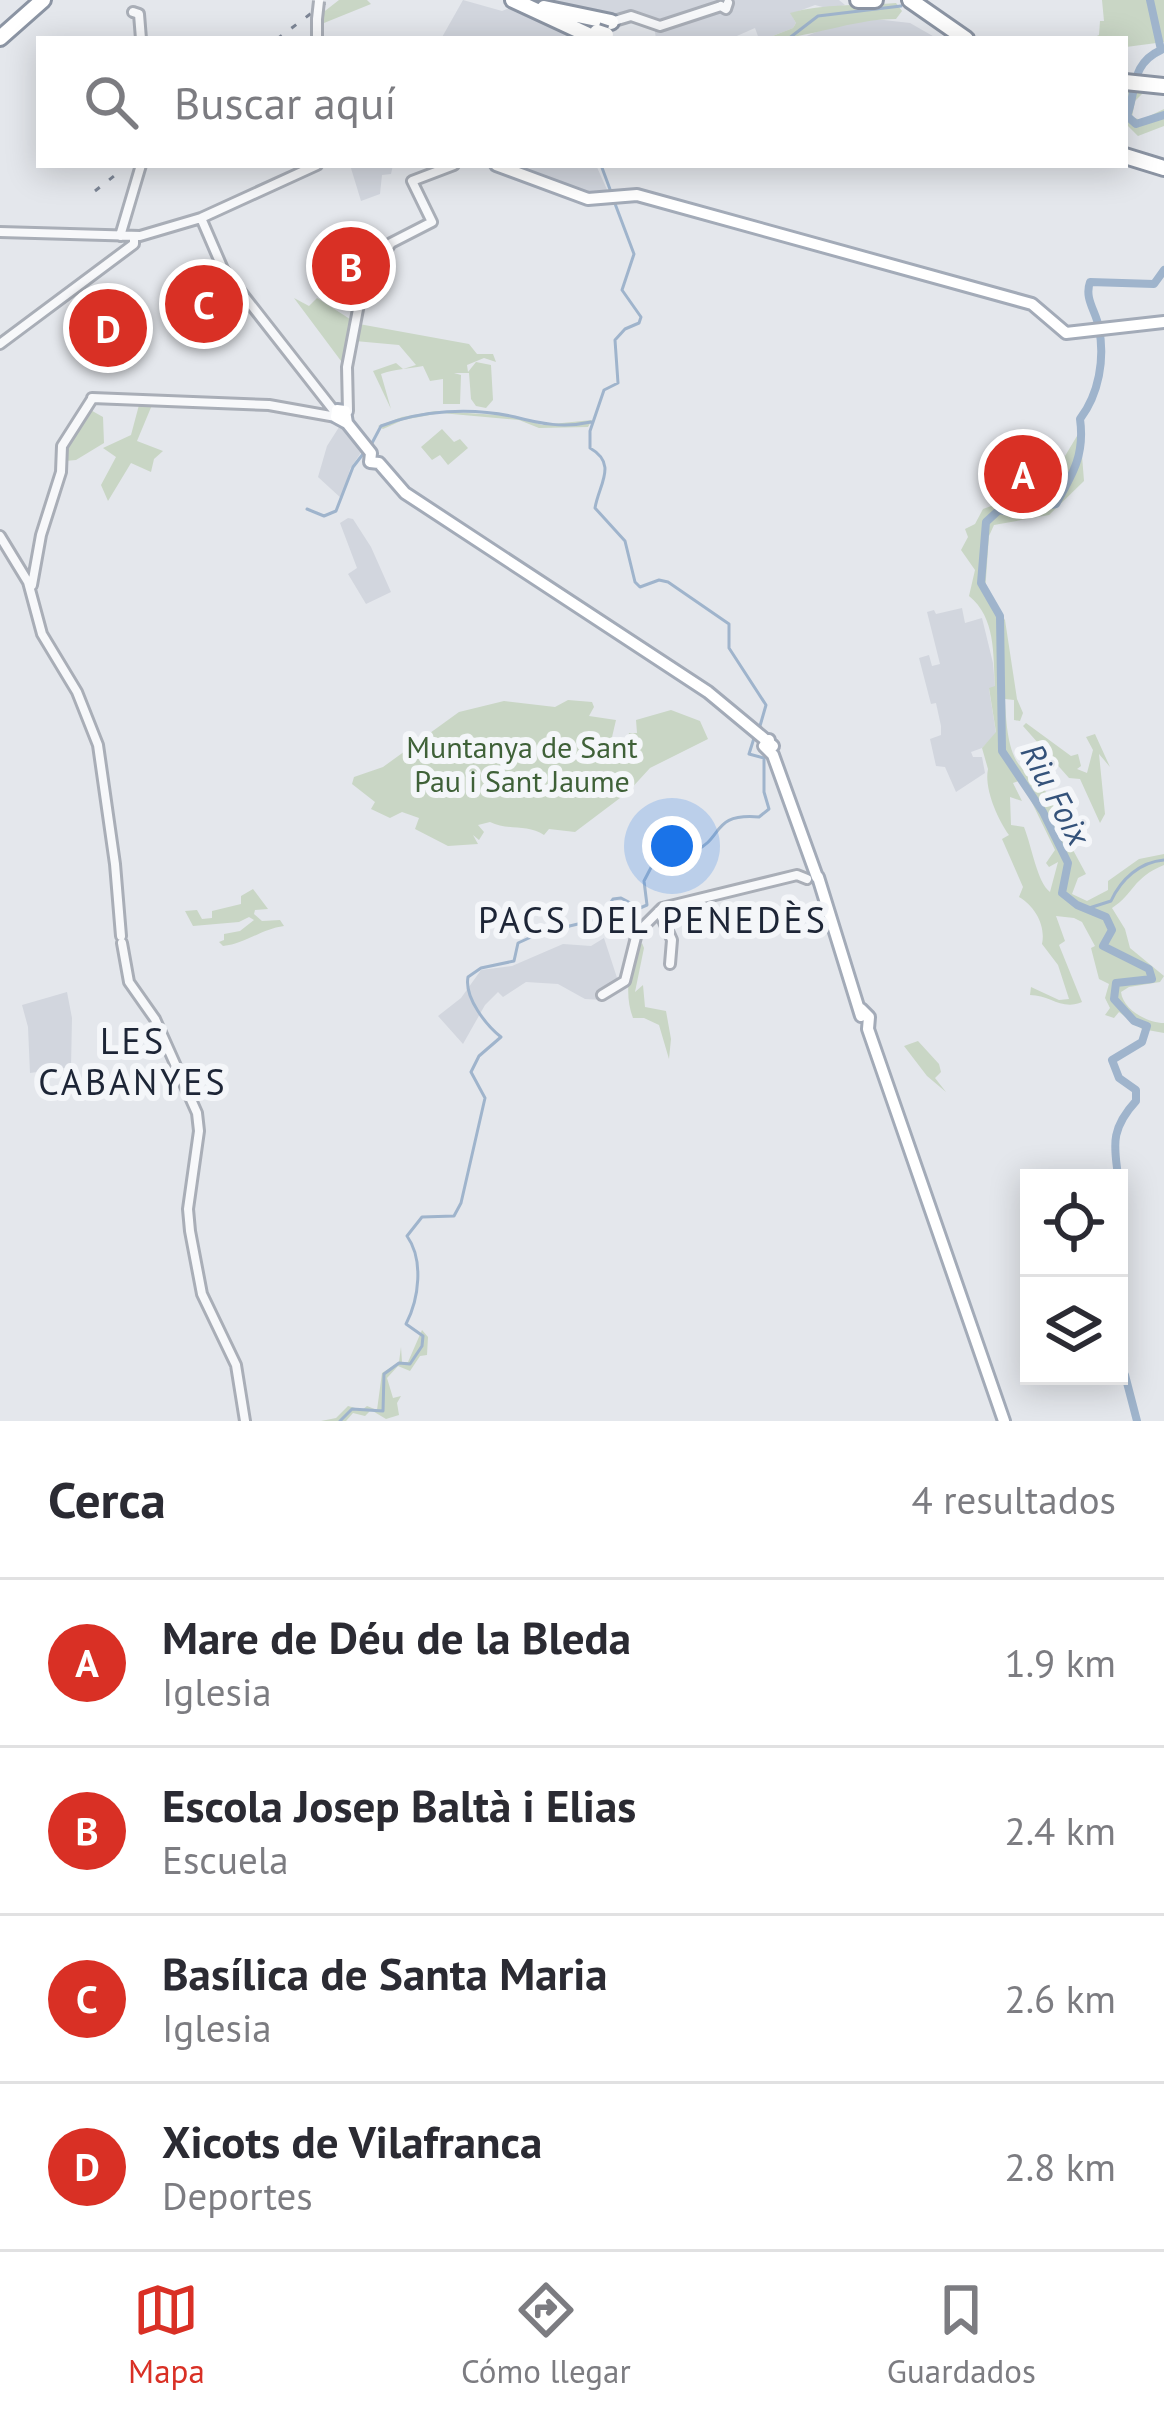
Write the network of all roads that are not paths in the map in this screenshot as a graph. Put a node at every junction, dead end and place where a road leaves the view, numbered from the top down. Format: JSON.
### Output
{"nodes":[{"id":1,"x":43,"y":0,"type":"edge"},
{"id":2,"x":517,"y":0,"type":"edge"},
{"id":3,"x":903,"y":0,"type":"edge"},
{"id":4,"x":319,"y":1,"type":"edge"},
{"id":5,"x":724,"y":2,"type":"edge"},
{"id":6,"x":654,"y":33,"type":"edge"},
{"id":7,"x":604,"y":34,"type":"edge"},
{"id":8,"x":317,"y":36,"type":"edge"},
{"id":9,"x":950,"y":36,"type":"edge"},
{"id":10,"x":960,"y":36,"type":"edge"},
{"id":11,"x":0,"y":38,"type":"edge"},
{"id":12,"x":1130,"y":86,"type":"edge"},
{"id":13,"x":1164,"y":90,"type":"edge"},
{"id":14,"x":1128,"y":157,"type":"edge"},
{"id":15,"x":140,"y":168,"type":"edge"},
{"id":16,"x":310,"y":168,"type":"edge"},
{"id":17,"x":447,"y":168,"type":"edge"},
{"id":18,"x":504,"y":168,"type":"edge"},
{"id":19,"x":1164,"y":168,"type":"edge"},
{"id":20,"x":201,"y":218,"type":"junction"},
{"id":21,"x":0,"y":232,"type":"edge"},
{"id":22,"x":120,"y":236,"type":"junction"},
{"id":23,"x":134,"y":236,"type":"junction"},
{"id":24,"x":1164,"y":322,"type":"edge"},
{"id":25,"x":4,"y":341,"type":"edge"},
{"id":26,"x":340,"y":413,"type":"junction"},
{"id":27,"x":0,"y":536,"type":"edge"},
{"id":28,"x":34,"y":565,"type":"junction"},
{"id":29,"x":18,"y":566,"type":"junction"},
{"id":30,"x":26,"y":578,"type":"junction"},
{"id":31,"x":31,"y":592,"type":"junction"},
{"id":32,"x":815,"y":880,"type":"junction"},
{"id":33,"x":659,"y":911,"type":"junction"},
{"id":34,"x":670,"y":964,"type":"dead end"},
{"id":35,"x":602,"y":994,"type":"dead end"},
{"id":36,"x":245,"y":1421,"type":"edge"},
{"id":37,"x":1004,"y":1421,"type":"edge"}],
"edges":[{"from":1,"to":11,"type":"highway"},
{"from":2,"to":7,"type":"highway"},
{"from":3,"to":9,"type":"highway"},
{"from":3,"to":10,"type":"highway"},
{"from":4,"to":8,"type":"street","bridge":true},
{"from":5,"to":6,"type":"street"},
{"from":6,"to":7,"type":"street"},
{"from":12,"to":13,"type":"highway"},
{"from":14,"to":19,"type":"highway"},
{"from":15,"to":22,"type":"street"},
{"from":16,"to":20,"type":"street"},
{"from":17,"to":26,"type":"street"},
{"from":18,"to":24,"type":"main road"},
{"from":20,"to":23,"type":"street"},
{"from":20,"to":26,"type":"street"},
{"from":21,"to":22,"type":"street"},
{"from":22,"to":23,"type":"street"},
{"from":23,"to":25,"type":"street"},
{"from":26,"to":28,"type":"street"},
{"from":26,"to":32,"type":"main road"},
{"from":27,"to":29,"type":"street"},
{"from":28,"to":29,"type":"street"},
{"from":28,"to":30,"type":"street"},
{"from":28,"to":31,"type":"street"},
{"from":29,"to":30,"type":"street"},
{"from":30,"to":31,"type":"street"},
{"from":31,"to":36,"type":"street"},
{"from":32,"to":33,"type":"street"},
{"from":32,"to":37,"type":"main road"},
{"from":33,"to":34,"type":"street"},
{"from":33,"to":35,"type":"street"}]}
